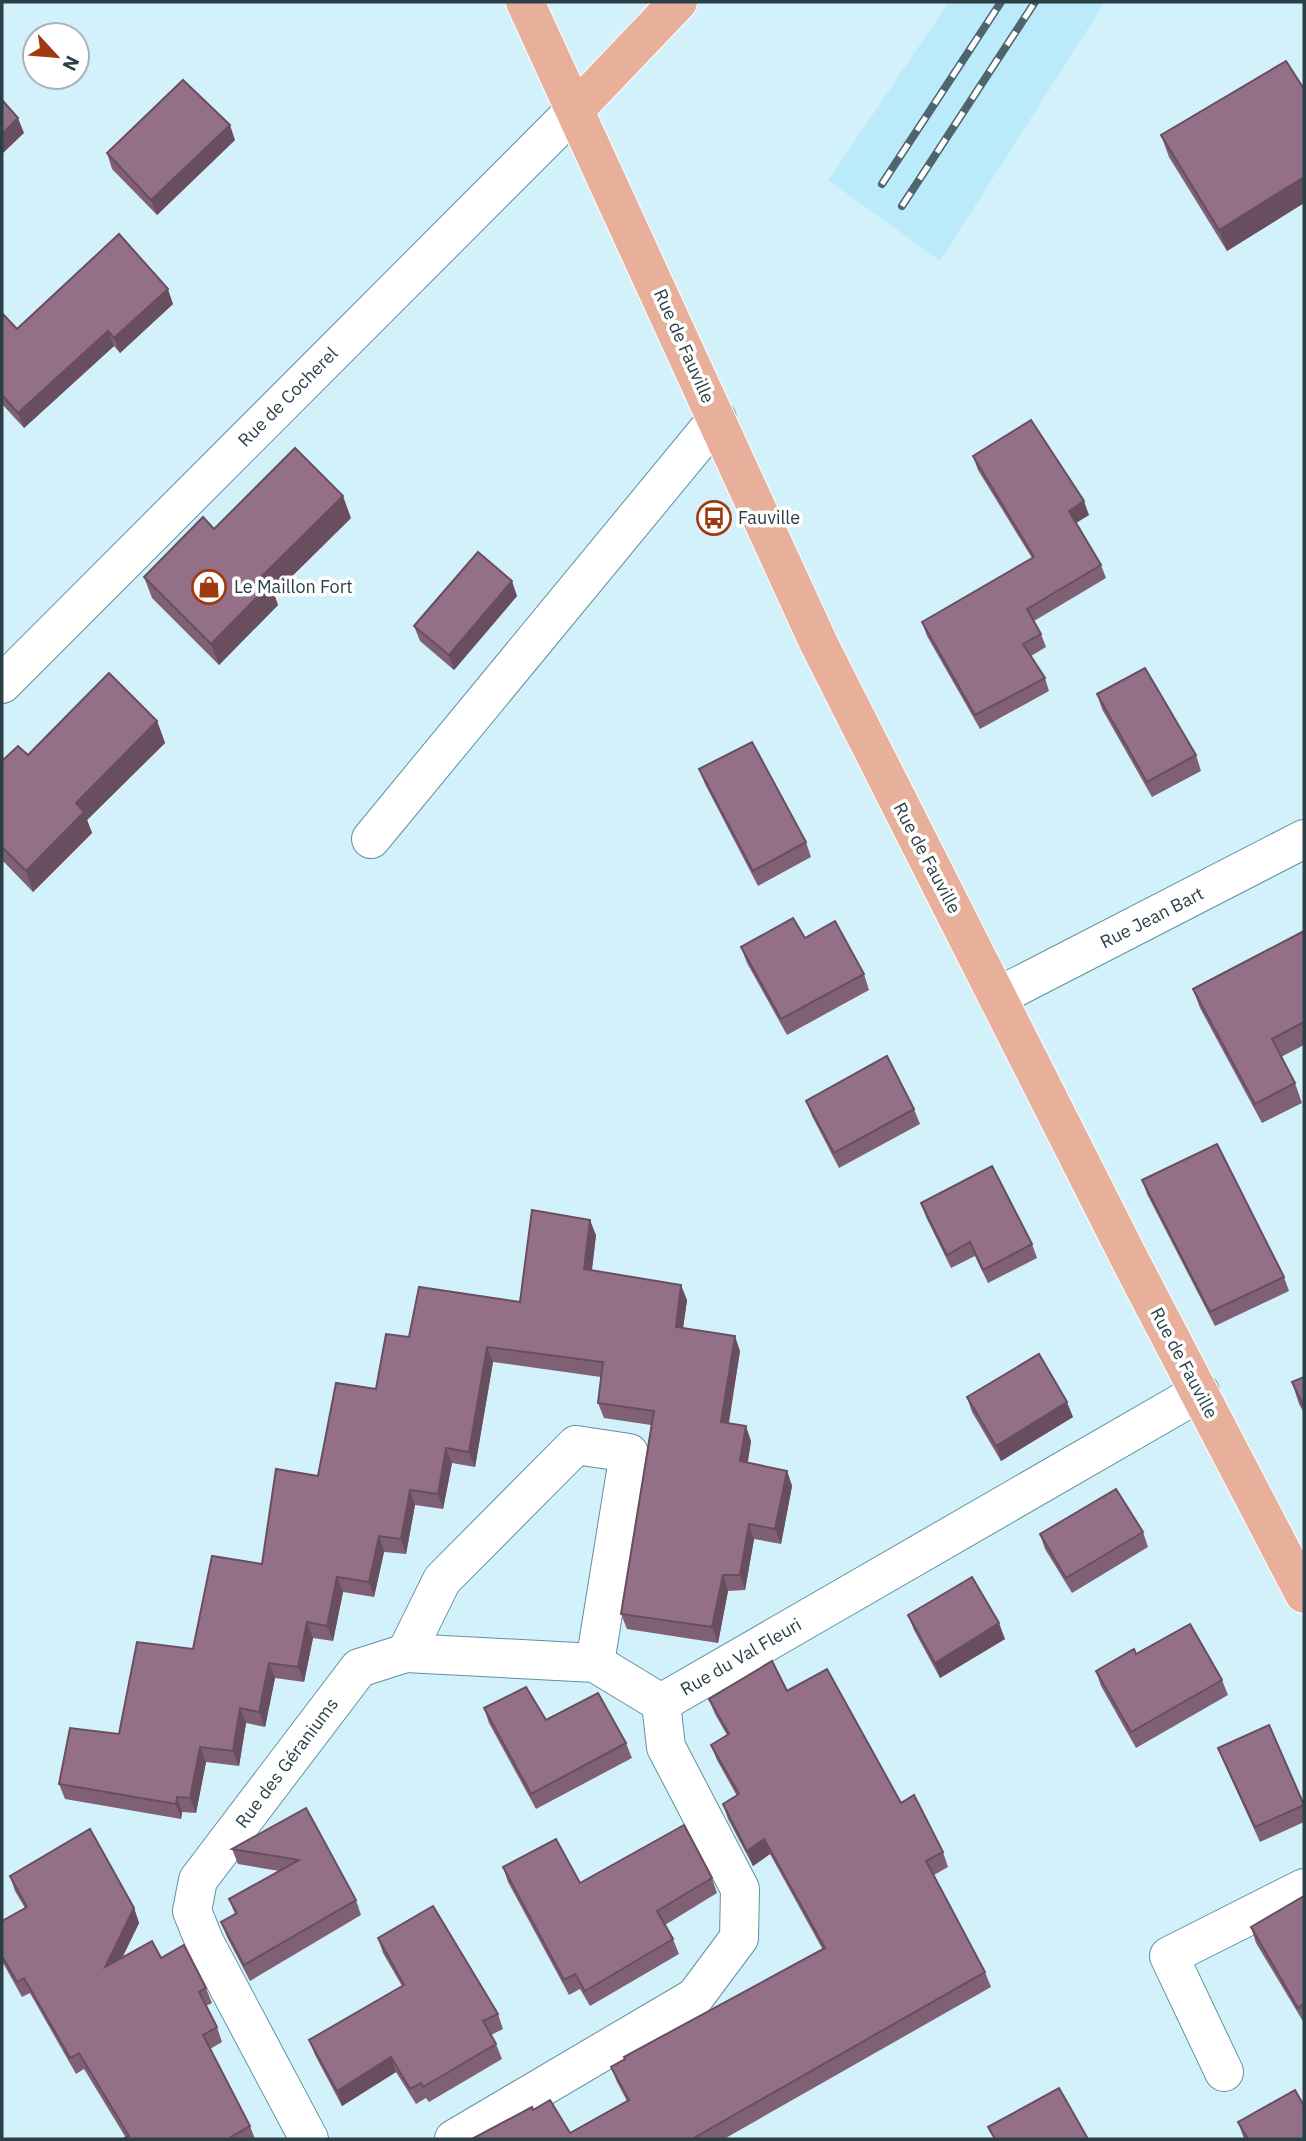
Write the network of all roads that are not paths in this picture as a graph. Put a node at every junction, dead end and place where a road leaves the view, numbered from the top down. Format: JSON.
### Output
{"nodes":[{"id":1,"x":525,"y":2,"type":"edge"},
{"id":2,"x":678,"y":2,"type":"edge"},
{"id":3,"x":575,"y":110,"type":"junction"},
{"id":4,"x":717,"y":419,"type":"junction"},
{"id":5,"x":2,"y":684,"type":"edge"},
{"id":6,"x":371,"y":839,"type":"dead end"},
{"id":7,"x":1304,"y":839,"type":"edge"},
{"id":8,"x":999,"y":996,"type":"junction"},
{"id":9,"x":1200,"y":1392,"type":"junction"},
{"id":10,"x":1304,"y":1594,"type":"edge"},
{"id":11,"x":406,"y":1653,"type":"junction"},
{"id":12,"x":595,"y":1663,"type":"junction"},
{"id":13,"x":661,"y":1703,"type":"junction"},
{"id":14,"x":1304,"y":1888,"type":"edge"},
{"id":15,"x":1224,"y":2072,"type":"dead end"},
{"id":16,"x":309,"y":2139,"type":"edge"},
{"id":17,"x":454,"y":2139,"type":"edge"}],
"edges":[{"from":1,"to":3,"type":"main road","name":"Rue de Fauville"},
{"from":2,"to":3,"type":"main road"},
{"from":3,"to":4,"type":"main road","name":"Rue de Fauville"},
{"from":3,"to":5,"type":"street","name":"Rue de Cocherel"},
{"from":4,"to":6,"type":"street"},
{"from":4,"to":8,"type":"main road","name":"Rue de Fauville"},
{"from":7,"to":8,"type":"street","name":"Rue Jean Bart"},
{"from":8,"to":9,"type":"main road","name":"Rue de Fauville"},
{"from":9,"to":10,"type":"main road","name":"Rue de Fauville"},
{"from":9,"to":13,"type":"street","name":"Rue du Val Fleuri"},
{"from":11,"to":12,"type":"street","name":"Rue des Géraniums"},
{"from":11,"to":12,"type":"street"},
{"from":11,"to":16,"type":"street","name":"Rue des Géraniums"},
{"from":12,"to":13,"type":"street","name":"Rue des Géraniums"},
{"from":13,"to":17,"type":"street","name":"Rue du Val Fleuri"},
{"from":14,"to":15,"type":"street"}]}
